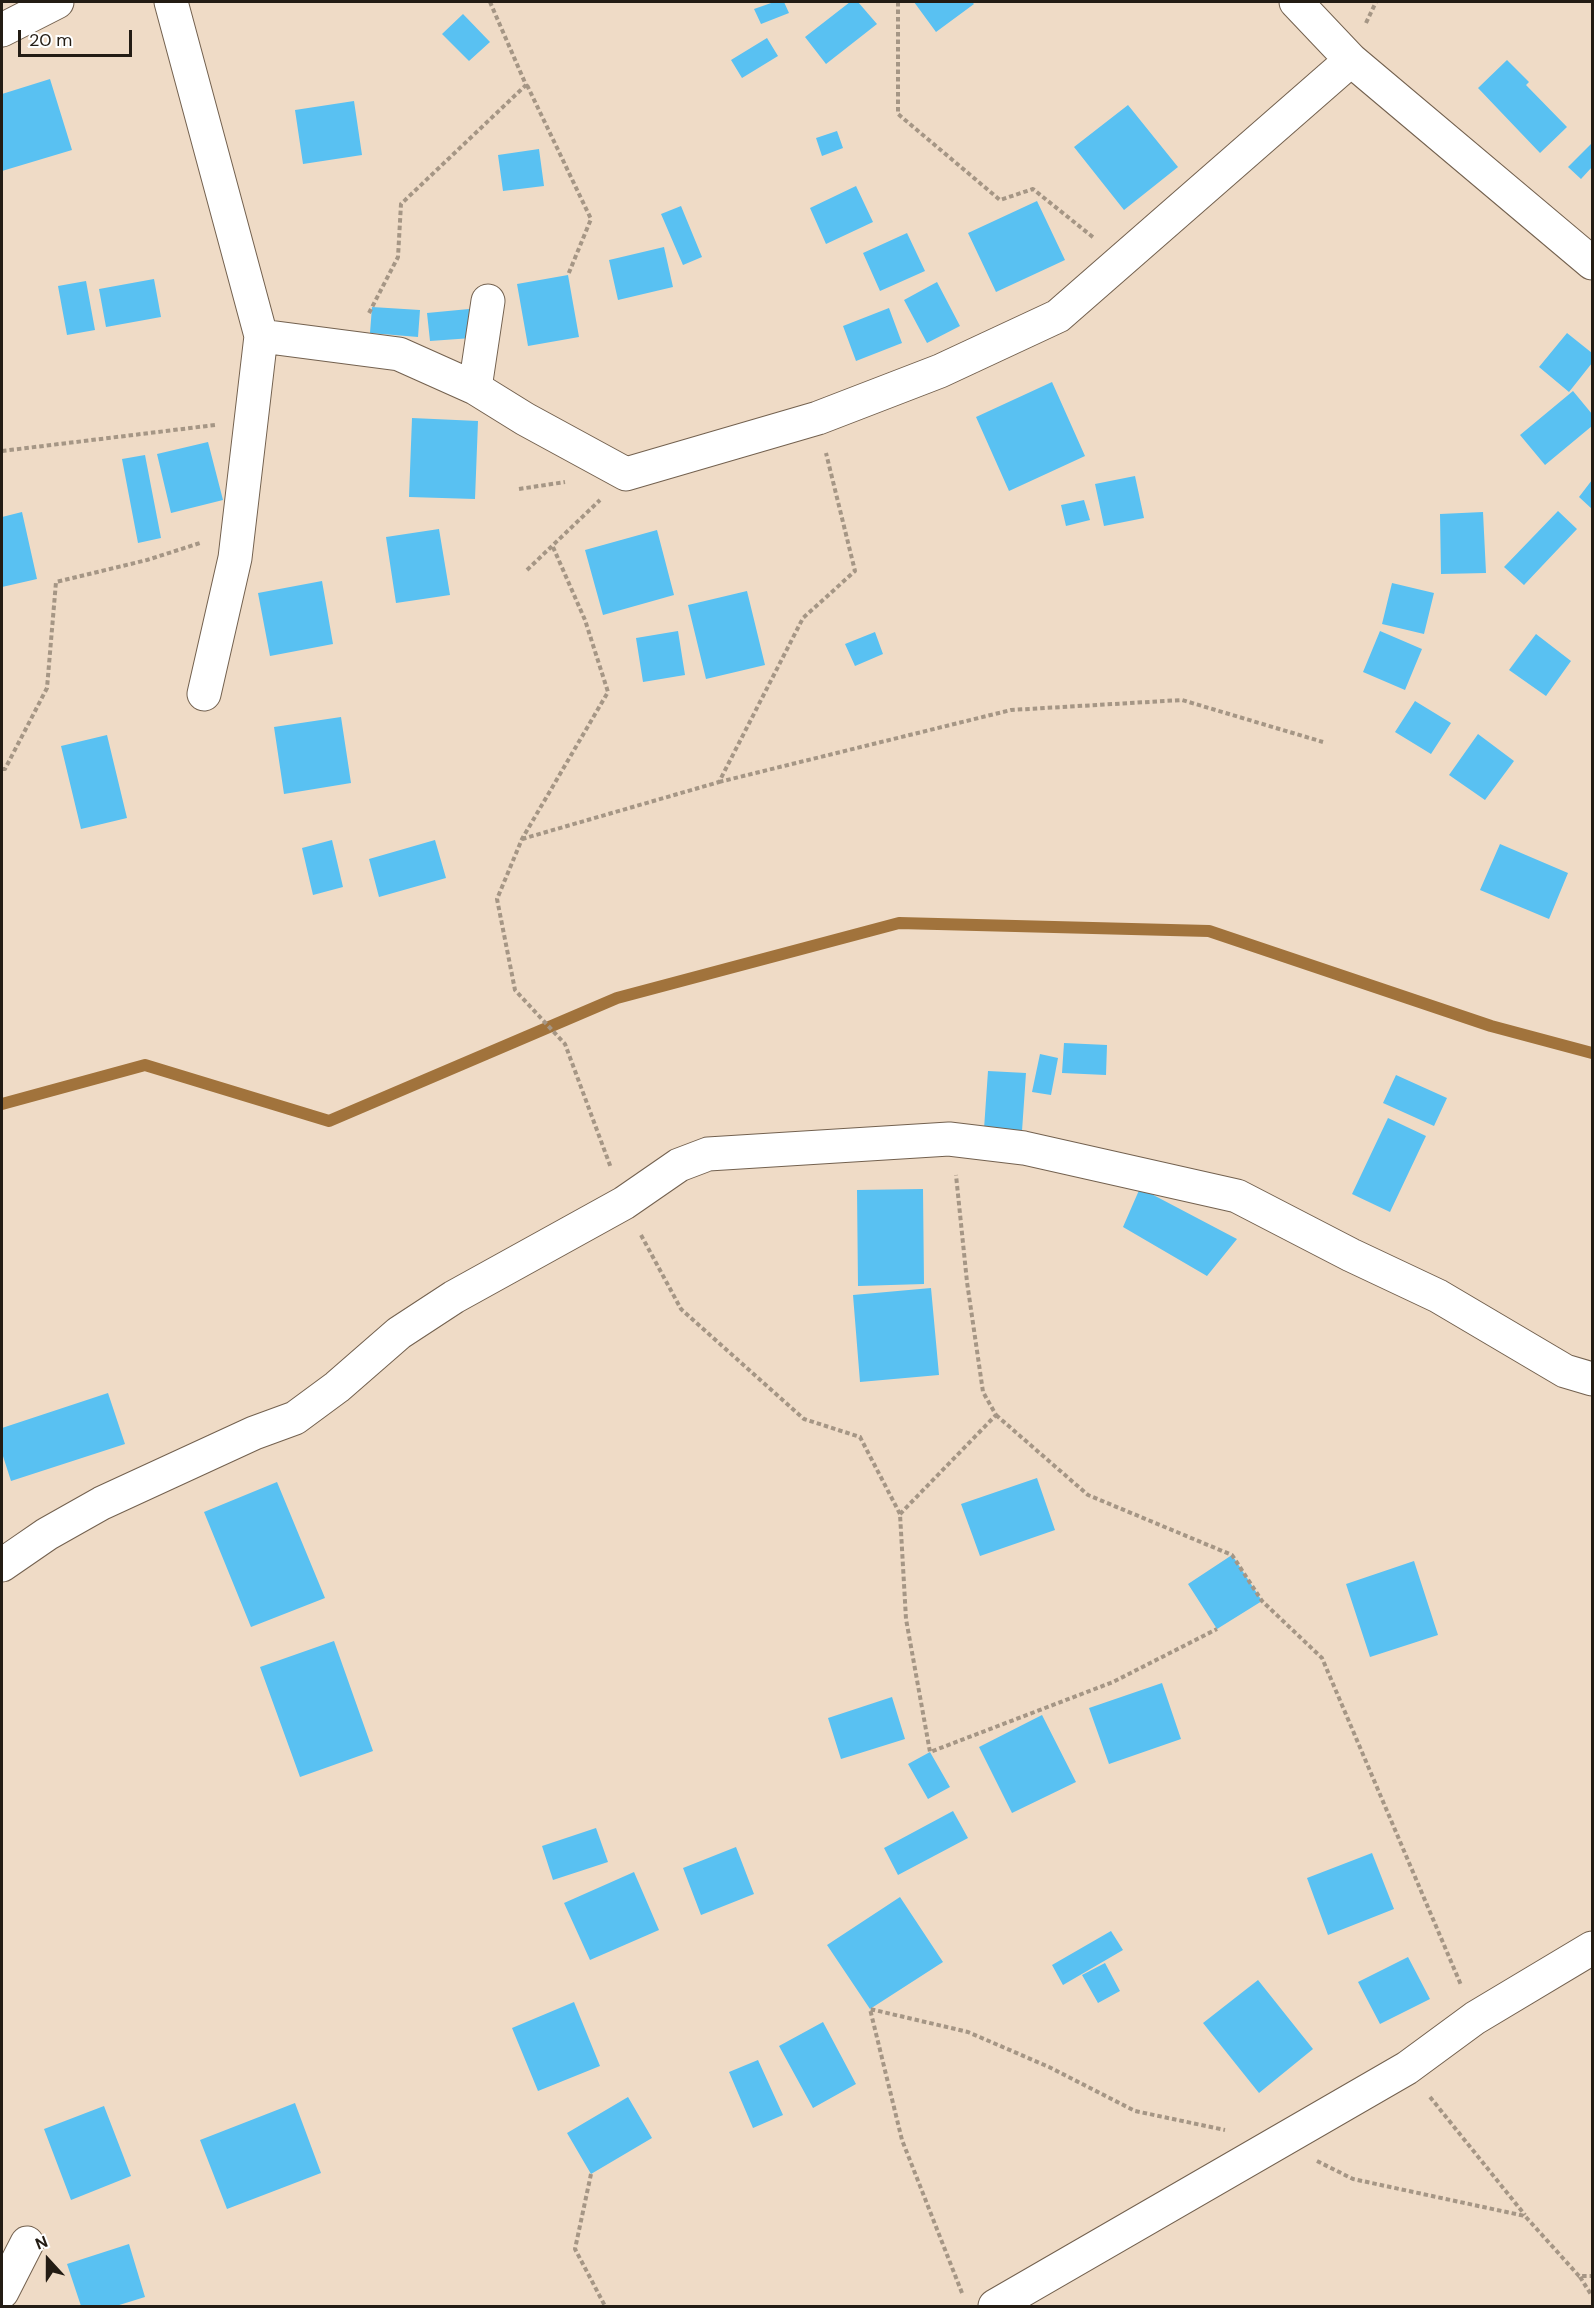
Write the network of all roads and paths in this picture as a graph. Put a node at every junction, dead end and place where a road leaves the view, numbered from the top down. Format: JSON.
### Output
{"nodes":[{"id":1,"x":57,"y":2,"type":"edge"},
{"id":2,"x":171,"y":2,"type":"edge"},
{"id":3,"x":490,"y":2,"type":"edge"},
{"id":4,"x":898,"y":2,"type":"edge"},
{"id":5,"x":1296,"y":2,"type":"edge"},
{"id":6,"x":2,"y":30,"type":"edge"},
{"id":7,"x":1351,"y":60,"type":"junction"},
{"id":8,"x":526,"y":85,"type":"junction"},
{"id":9,"x":1123,"y":260,"type":"junction"},
{"id":10,"x":1593,"y":262,"type":"edge"},
{"id":11,"x":568,"y":275,"type":"dead end"},
{"id":12,"x":488,"y":301,"type":"dead end"},
{"id":13,"x":261,"y":336,"type":"junction"},
{"id":14,"x":350,"y":348,"type":"junction"},
{"id":15,"x":475,"y":388,"type":"junction"},
{"id":16,"x":818,"y":418,"type":"junction"},
{"id":17,"x":251,"y":420,"type":"junction"},
{"id":18,"x":2,"y":451,"type":"edge"},
{"id":19,"x":626,"y":474,"type":"junction"},
{"id":20,"x":238,"y":532,"type":"junction"},
{"id":21,"x":553,"y":547,"type":"junction"},
{"id":22,"x":527,"y":570,"type":"dead end"},
{"id":23,"x":204,"y":694,"type":"dead end"},
{"id":24,"x":1323,"y":742,"type":"dead end"},
{"id":25,"x":2,"y":769,"type":"edge"},
{"id":26,"x":719,"y":782,"type":"junction"},
{"id":27,"x":522,"y":839,"type":"junction"},
{"id":28,"x":949,"y":1139,"type":"junction"},
{"id":29,"x":624,"y":1203,"type":"junction"},
{"id":30,"x":1593,"y":1379,"type":"edge"},
{"id":31,"x":996,"y":1415,"type":"junction"},
{"id":32,"x":900,"y":1514,"type":"junction"},
{"id":33,"x":2,"y":1565,"type":"edge"},
{"id":34,"x":1217,"y":1629,"type":"dead end"},
{"id":35,"x":1593,"y":1948,"type":"edge"},
{"id":36,"x":1475,"y":2018,"type":"junction"},
{"id":37,"x":1407,"y":2068,"type":"junction"},
{"id":38,"x":1281,"y":2142,"type":"junction"},
{"id":39,"x":591,"y":2174,"type":"dead end"},
{"id":40,"x":1525,"y":2216,"type":"junction"},
{"id":41,"x":27,"y":2243,"type":"dead end"},
{"id":42,"x":1579,"y":2276,"type":"junction"},
{"id":43,"x":1593,"y":2276,"type":"edge"},
{"id":44,"x":2,"y":2292,"type":"edge"},
{"id":45,"x":963,"y":2295,"type":"dead end"},
{"id":46,"x":1593,"y":2296,"type":"edge"},
{"id":47,"x":605,"y":2307,"type":"edge"},
{"id":48,"x":995,"y":2307,"type":"edge"}],
"edges":[{"from":1,"to":6,"type":"street"},
{"from":2,"to":13,"type":"street"},
{"from":3,"to":8,"type":"path"},
{"from":4,"to":9,"type":"path"},
{"from":5,"to":7,"type":"street"},
{"from":7,"to":9,"type":"street"},
{"from":7,"to":10,"type":"street"},
{"from":8,"to":11,"type":"path"},
{"from":8,"to":14,"type":"path"},
{"from":9,"to":16,"type":"street"},
{"from":12,"to":15,"type":"street"},
{"from":13,"to":14,"type":"street"},
{"from":13,"to":17,"type":"street"},
{"from":14,"to":15,"type":"street"},
{"from":15,"to":19,"type":"street"},
{"from":16,"to":19,"type":"street"},
{"from":16,"to":26,"type":"path"},
{"from":17,"to":18,"type":"path"},
{"from":17,"to":20,"type":"street"},
{"from":19,"to":21,"type":"path"},
{"from":20,"to":23,"type":"street"},
{"from":20,"to":25,"type":"path"},
{"from":21,"to":22,"type":"path"},
{"from":21,"to":27,"type":"path"},
{"from":24,"to":26,"type":"path"},
{"from":26,"to":27,"type":"path"},
{"from":27,"to":29,"type":"path"},
{"from":28,"to":29,"type":"street"},
{"from":28,"to":30,"type":"street"},
{"from":28,"to":31,"type":"path"},
{"from":29,"to":32,"type":"path"},
{"from":29,"to":33,"type":"street"},
{"from":31,"to":32,"type":"path"},
{"from":31,"to":36,"type":"path"},
{"from":32,"to":34,"type":"path"},
{"from":35,"to":36,"type":"street"},
{"from":36,"to":37,"type":"street"},
{"from":37,"to":38,"type":"street"},
{"from":37,"to":40,"type":"path"},
{"from":38,"to":40,"type":"path"},
{"from":38,"to":45,"type":"path"},
{"from":38,"to":48,"type":"street"},
{"from":39,"to":47,"type":"path"},
{"from":40,"to":42,"type":"path"},
{"from":41,"to":44,"type":"street"},
{"from":42,"to":43,"type":"path"},
{"from":42,"to":46,"type":"path"}]}
